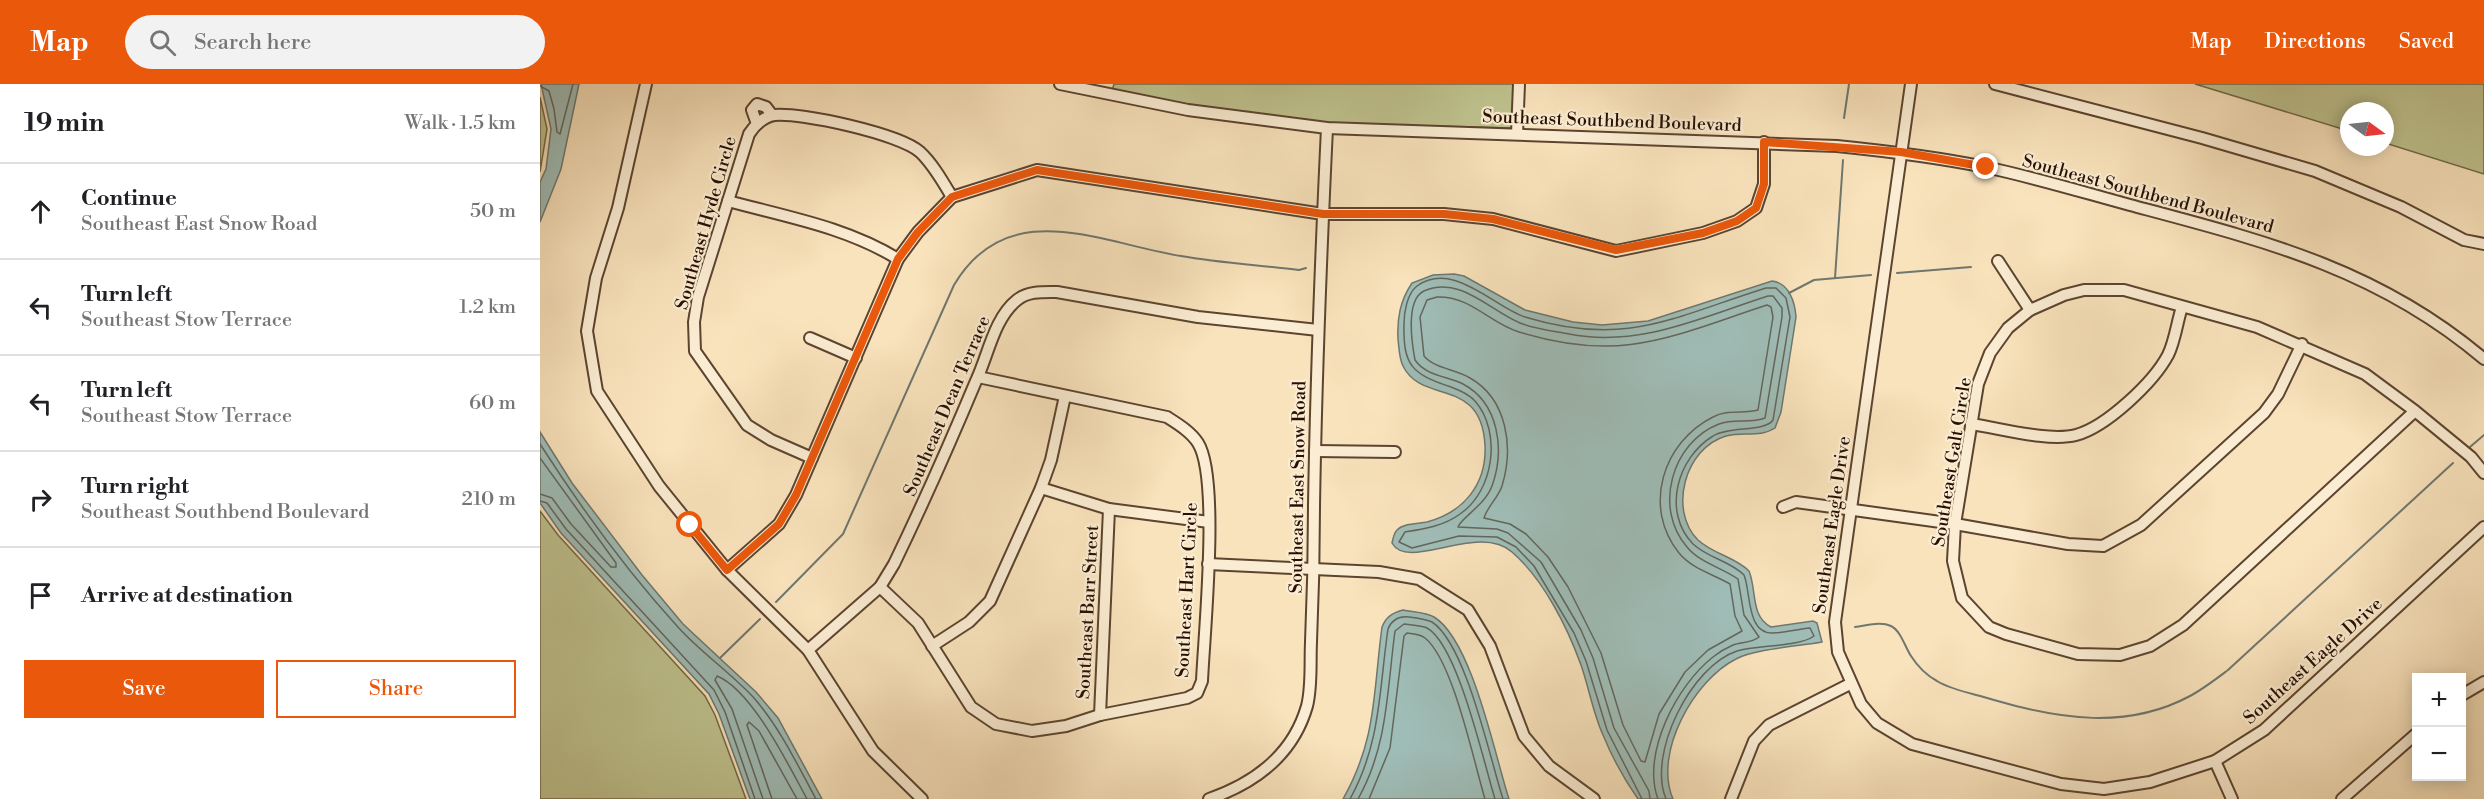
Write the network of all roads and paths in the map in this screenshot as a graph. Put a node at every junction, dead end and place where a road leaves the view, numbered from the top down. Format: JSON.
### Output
{"nodes":[{"id":1,"x":646,"y":84,"type":"edge"},
{"id":2,"x":1060,"y":84,"type":"edge"},
{"id":3,"x":1519,"y":84,"type":"edge"},
{"id":4,"x":1911,"y":84,"type":"edge"},
{"id":5,"x":1995,"y":84,"type":"edge"},
{"id":6,"x":2014,"y":86,"type":"edge"},
{"id":7,"x":1109,"y":89,"type":"edge"},
{"id":8,"x":772,"y":115,"type":"junction"},
{"id":9,"x":757,"y":124,"type":"junction"},
{"id":10,"x":1327,"y":128,"type":"junction"},
{"id":11,"x":1517,"y":134,"type":"junction"},
{"id":12,"x":1764,"y":142,"type":"junction"},
{"id":13,"x":1901,"y":152,"type":"junction"},
{"id":14,"x":952,"y":197,"type":"junction"},
{"id":15,"x":728,"y":201,"type":"junction"},
{"id":16,"x":1323,"y":214,"type":"junction"},
{"id":17,"x":2484,"y":244,"type":"edge"},
{"id":18,"x":898,"y":259,"type":"junction"},
{"id":19,"x":1998,"y":261,"type":"dead end"},
{"id":20,"x":2182,"y":307,"type":"junction"},
{"id":21,"x":2030,"y":310,"type":"junction"},
{"id":22,"x":1318,"y":330,"type":"junction"},
{"id":23,"x":810,"y":338,"type":"dead end"},
{"id":24,"x":2302,"y":344,"type":"junction"},
{"id":25,"x":856,"y":358,"type":"junction"},
{"id":26,"x":2484,"y":359,"type":"edge"},
{"id":27,"x":978,"y":378,"type":"junction"},
{"id":28,"x":1065,"y":396,"type":"junction"},
{"id":29,"x":2415,"y":411,"type":"junction"},
{"id":30,"x":1971,"y":424,"type":"junction"},
{"id":31,"x":1315,"y":451,"type":"junction"},
{"id":32,"x":1395,"y":452,"type":"dead end"},
{"id":33,"x":812,"y":458,"type":"junction"},
{"id":34,"x":2484,"y":473,"type":"edge"},
{"id":35,"x":1041,"y":488,"type":"junction"},
{"id":36,"x":1783,"y":507,"type":"dead end"},
{"id":37,"x":1109,"y":509,"type":"junction"},
{"id":38,"x":1851,"y":510,"type":"junction"},
{"id":39,"x":1209,"y":522,"type":"junction"},
{"id":40,"x":1955,"y":524,"type":"junction"},
{"id":41,"x":2484,"y":527,"type":"edge"},
{"id":42,"x":1208,"y":564,"type":"junction"},
{"id":43,"x":1314,"y":569,"type":"junction"},
{"id":44,"x":727,"y":570,"type":"junction"},
{"id":45,"x":880,"y":587,"type":"junction"},
{"id":46,"x":932,"y":646,"type":"junction"},
{"id":47,"x":808,"y":650,"type":"junction"},
{"id":48,"x":2484,"y":682,"type":"edge"},
{"id":49,"x":1850,"y":684,"type":"junction"},
{"id":50,"x":2466,"y":693,"type":"edge"},
{"id":51,"x":1100,"y":715,"type":"junction"},
{"id":52,"x":2412,"y":738,"type":"edge"},
{"id":53,"x":2215,"y":761,"type":"junction"},
{"id":54,"x":922,"y":799,"type":"edge"},
{"id":55,"x":1209,"y":799,"type":"edge"},
{"id":56,"x":1594,"y":799,"type":"edge"},
{"id":57,"x":1731,"y":799,"type":"edge"},
{"id":58,"x":2232,"y":799,"type":"edge"},
{"id":59,"x":2342,"y":799,"type":"edge"}],
"edges":[{"from":1,"to":44,"type":"street"},
{"from":2,"to":7,"type":"street","name":"Southeast Southbend Boulevard"},
{"from":3,"to":11,"type":"street"},
{"from":4,"to":13,"type":"street","name":"Southeast Eagle Drive"},
{"from":5,"to":6,"type":"street"},
{"from":6,"to":17,"type":"street"},
{"from":7,"to":10,"type":"street","name":"Southeast Southbend Boulevard"},
{"from":8,"to":9,"type":"street","name":"Southeast Hyde Circle"},
{"from":8,"to":9,"type":"street","name":"Southeast Hyde Circle"},
{"from":8,"to":14,"type":"street","name":"Southeast Hyde Circle"},
{"from":9,"to":15,"type":"street","name":"Southeast Hyde Circle"},
{"from":10,"to":11,"type":"street","name":"Southeast Southbend Boulevard"},
{"from":10,"to":16,"type":"street","name":"Southeast East Snow Road"},
{"from":11,"to":12,"type":"street","name":"Southeast Southbend Boulevard"},
{"from":12,"to":13,"type":"street","name":"Southeast Southbend Boulevard"},
{"from":12,"to":16,"type":"street"},
{"from":13,"to":26,"type":"street","name":"Southeast Southbend Boulevard"},
{"from":13,"to":38,"type":"street","name":"Southeast Eagle Drive"},
{"from":14,"to":16,"type":"street"},
{"from":14,"to":18,"type":"street"},
{"from":15,"to":18,"type":"street"},
{"from":15,"to":33,"type":"street","name":"Southeast Hyde Circle"},
{"from":16,"to":22,"type":"street","name":"Southeast East Snow Road"},
{"from":18,"to":25,"type":"street"},
{"from":19,"to":21,"type":"street"},
{"from":20,"to":21,"type":"street","name":"Southeast Galt Circle"},
{"from":20,"to":24,"type":"street","name":"Southeast Galt Circle"},
{"from":20,"to":30,"type":"street"},
{"from":21,"to":30,"type":"street","name":"Southeast Galt Circle"},
{"from":22,"to":27,"type":"street","name":"Southeast Dean Terrace"},
{"from":22,"to":31,"type":"street","name":"Southeast East Snow Road"},
{"from":23,"to":25,"type":"street"},
{"from":24,"to":29,"type":"street","name":"Southeast Galt Circle"},
{"from":24,"to":40,"type":"street"},
{"from":25,"to":33,"type":"street"},
{"from":27,"to":28,"type":"street","name":"Southeast Hart Circle"},
{"from":27,"to":45,"type":"street","name":"Southeast Dean Terrace"},
{"from":28,"to":35,"type":"street"},
{"from":28,"to":39,"type":"street","name":"Southeast Hart Circle"},
{"from":29,"to":34,"type":"street","name":"Southeast Galt Circle"},
{"from":29,"to":40,"type":"street","name":"Southeast Galt Circle"},
{"from":30,"to":40,"type":"street","name":"Southeast Galt Circle"},
{"from":31,"to":32,"type":"street"},
{"from":31,"to":43,"type":"street","name":"Southeast East Snow Road"},
{"from":33,"to":44,"type":"street"},
{"from":35,"to":37,"type":"street"},
{"from":35,"to":46,"type":"street"},
{"from":36,"to":38,"type":"street"},
{"from":37,"to":39,"type":"street"},
{"from":37,"to":51,"type":"street","name":"Southeast Barr Street"},
{"from":38,"to":40,"type":"street"},
{"from":38,"to":49,"type":"street","name":"Southeast Eagle Drive"},
{"from":39,"to":42,"type":"street","name":"Southeast Hart Circle"},
{"from":41,"to":53,"type":"street","name":"Southeast Eagle Drive"},
{"from":42,"to":43,"type":"street"},
{"from":42,"to":51,"type":"street","name":"Southeast Hart Circle"},
{"from":43,"to":55,"type":"street","name":"Southeast East Snow Road"},
{"from":43,"to":56,"type":"street"},
{"from":44,"to":47,"type":"street"},
{"from":45,"to":46,"type":"street","name":"Southeast Hart Circle"},
{"from":45,"to":47,"type":"street","name":"Southeast Dean Terrace"},
{"from":46,"to":51,"type":"street","name":"Southeast Hart Circle"},
{"from":47,"to":54,"type":"street"},
{"from":48,"to":50,"type":"street"},
{"from":49,"to":53,"type":"street","name":"Southeast Eagle Drive"},
{"from":49,"to":57,"type":"street"},
{"from":52,"to":59,"type":"street"},
{"from":53,"to":58,"type":"street"}]}
